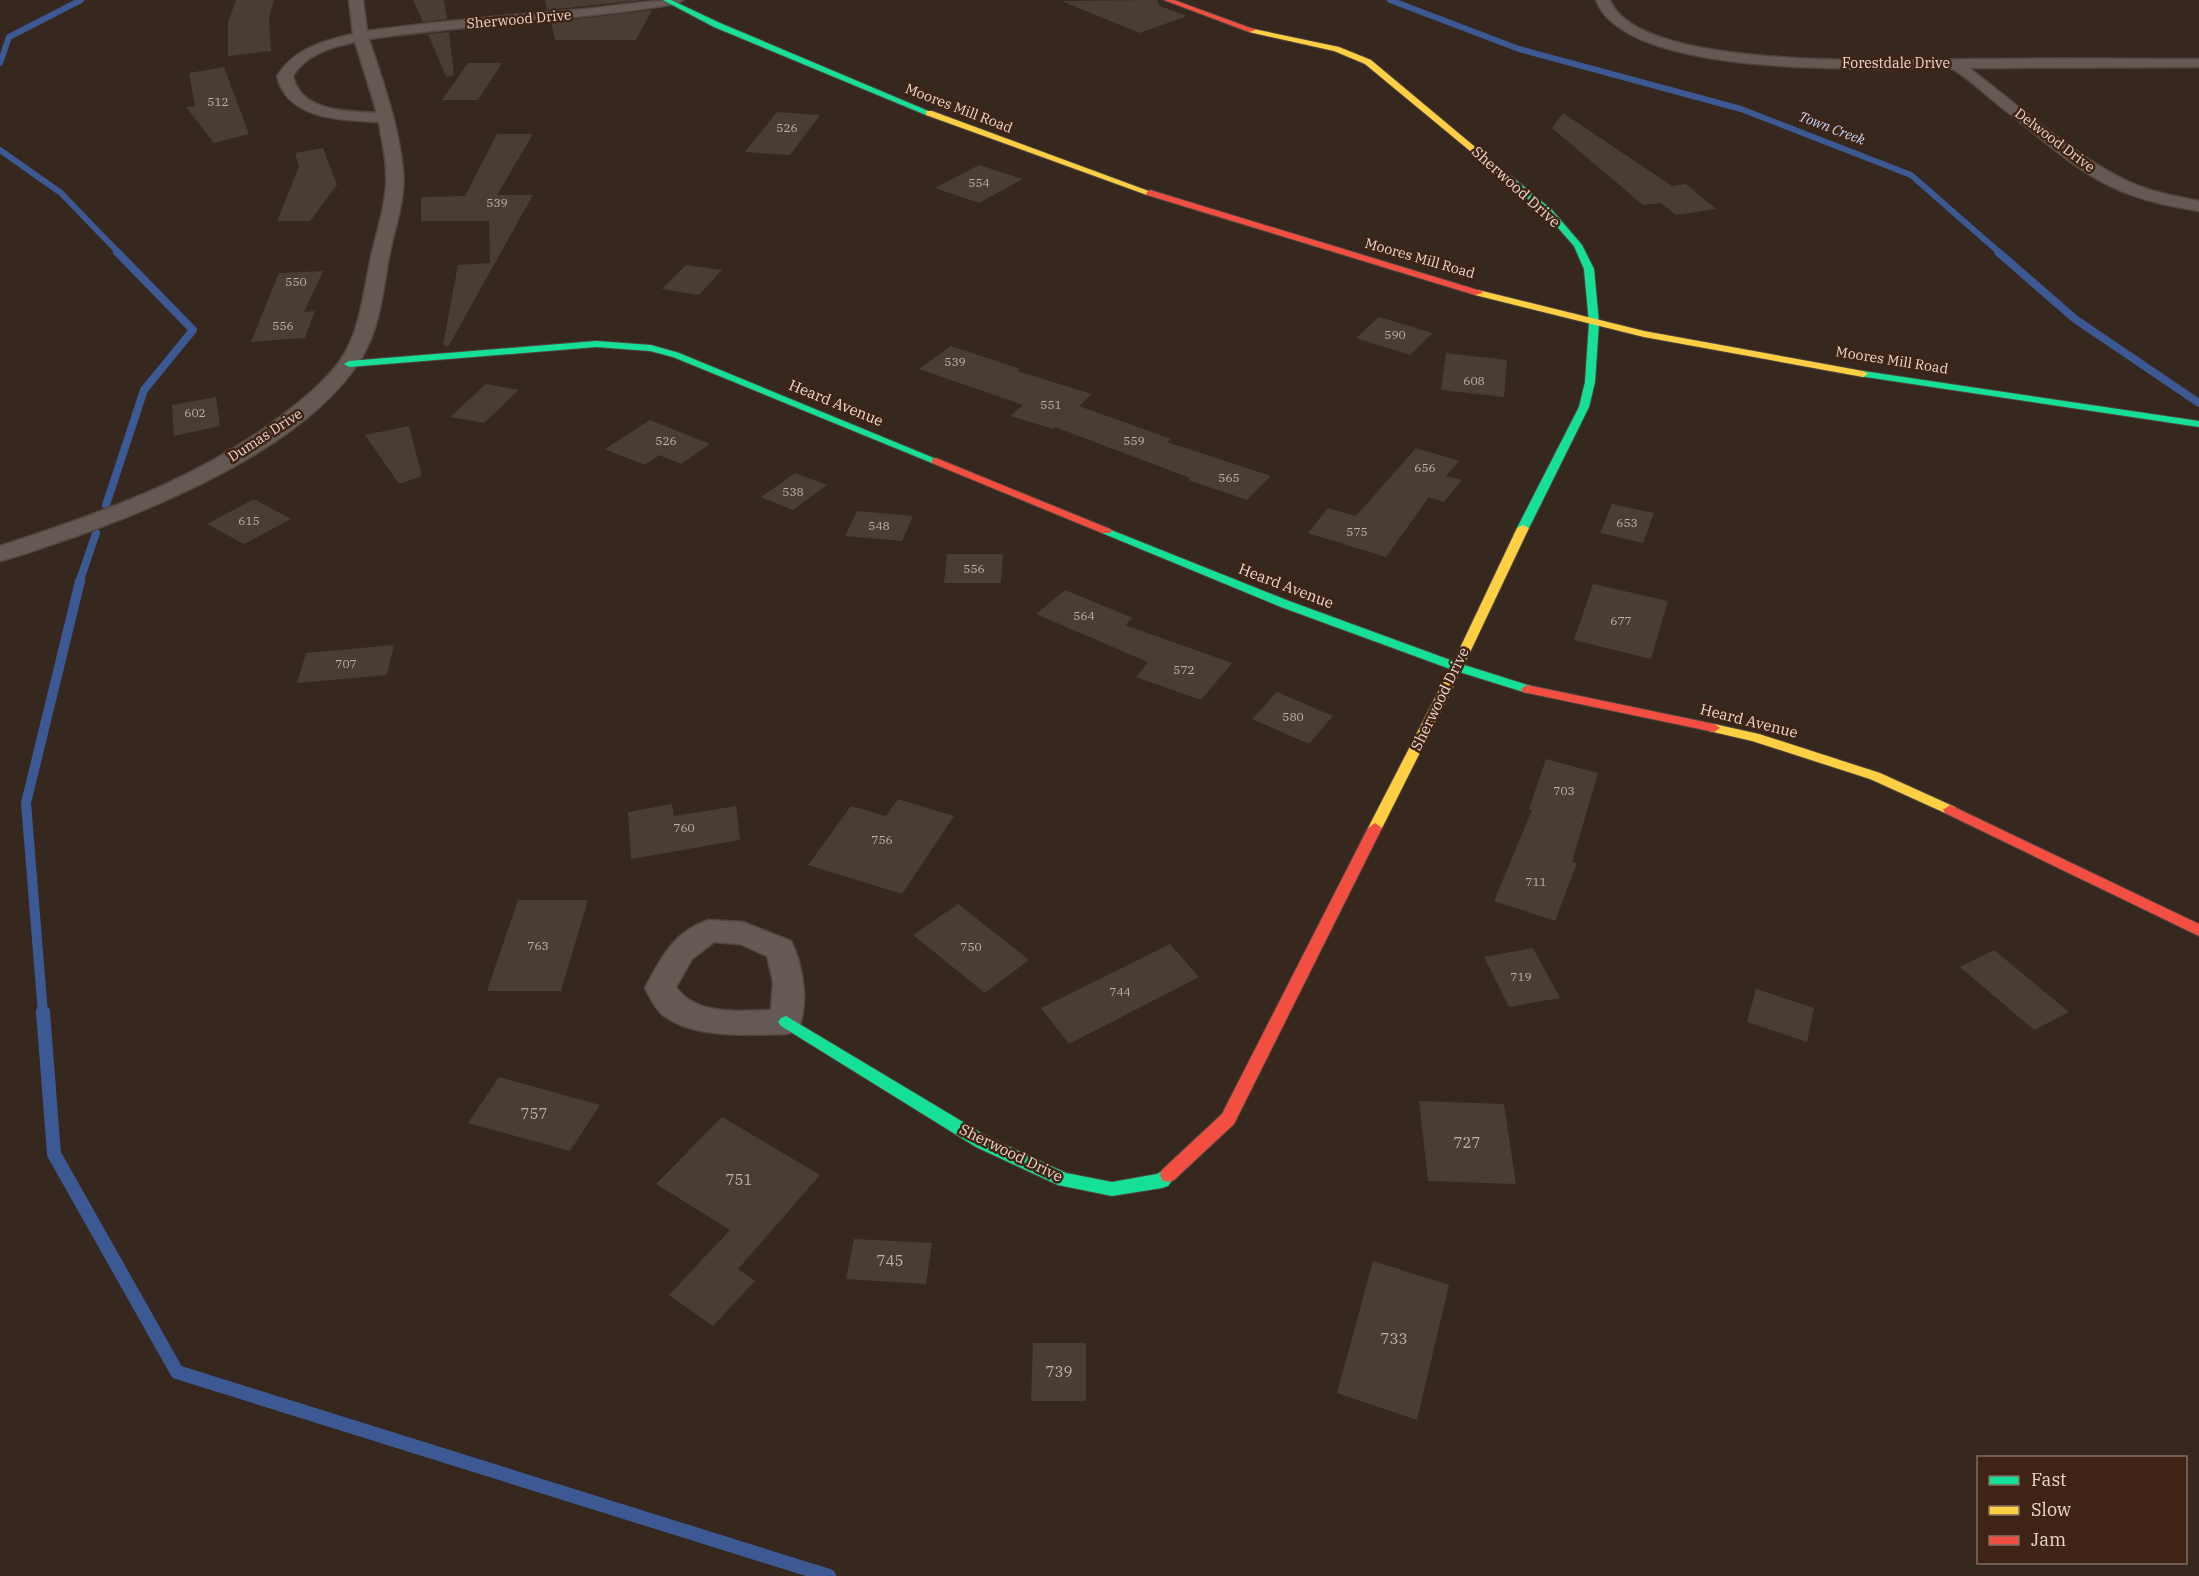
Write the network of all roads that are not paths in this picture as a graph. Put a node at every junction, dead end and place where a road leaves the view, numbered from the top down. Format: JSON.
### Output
{"nodes":[{"id":1,"x":356,"y":0,"type":"edge"},
{"id":2,"x":1167,"y":0,"type":"edge"},
{"id":3,"x":671,"y":1,"type":"edge"},
{"id":4,"x":1605,"y":4,"type":"edge"},
{"id":5,"x":361,"y":36,"type":"junction"},
{"id":6,"x":2199,"y":63,"type":"edge"},
{"id":7,"x":1955,"y":64,"type":"junction"},
{"id":8,"x":386,"y":118,"type":"junction"},
{"id":9,"x":2199,"y":206,"type":"edge"},
{"id":10,"x":1594,"y":323,"type":"junction"},
{"id":11,"x":349,"y":364,"type":"junction"},
{"id":12,"x":2199,"y":424,"type":"edge"},
{"id":13,"x":0,"y":554,"type":"edge"},
{"id":14,"x":1457,"y":667,"type":"junction"},
{"id":15,"x":2199,"y":930,"type":"edge"},
{"id":16,"x":786,"y":1022,"type":"dead end"}],
"edges":[{"from":1,"to":5,"type":"street","name":"Dumas Drive"},
{"from":2,"to":10,"type":"street","name":"Sherwood Drive"},
{"from":3,"to":5,"type":"street","name":"Sherwood Drive"},
{"from":3,"to":10,"type":"street","name":"Moores Mill Road"},
{"from":4,"to":7,"type":"street","name":"Forestdale Drive"},
{"from":5,"to":8,"type":"street","name":"Dumas Drive"},
{"from":5,"to":8,"type":"street"},
{"from":6,"to":7,"type":"street","name":"Forestdale Drive"},
{"from":7,"to":9,"type":"street","name":"Delwood Drive"},
{"from":8,"to":11,"type":"street","name":"Dumas Drive"},
{"from":10,"to":12,"type":"street","name":"Moores Mill Road"},
{"from":10,"to":14,"type":"street","name":"Sherwood Drive"},
{"from":11,"to":13,"type":"street","name":"Dumas Drive"},
{"from":11,"to":14,"type":"street","name":"Heard Avenue"},
{"from":14,"to":15,"type":"street","name":"Heard Avenue"},
{"from":14,"to":16,"type":"street","name":"Sherwood Drive"}]}
